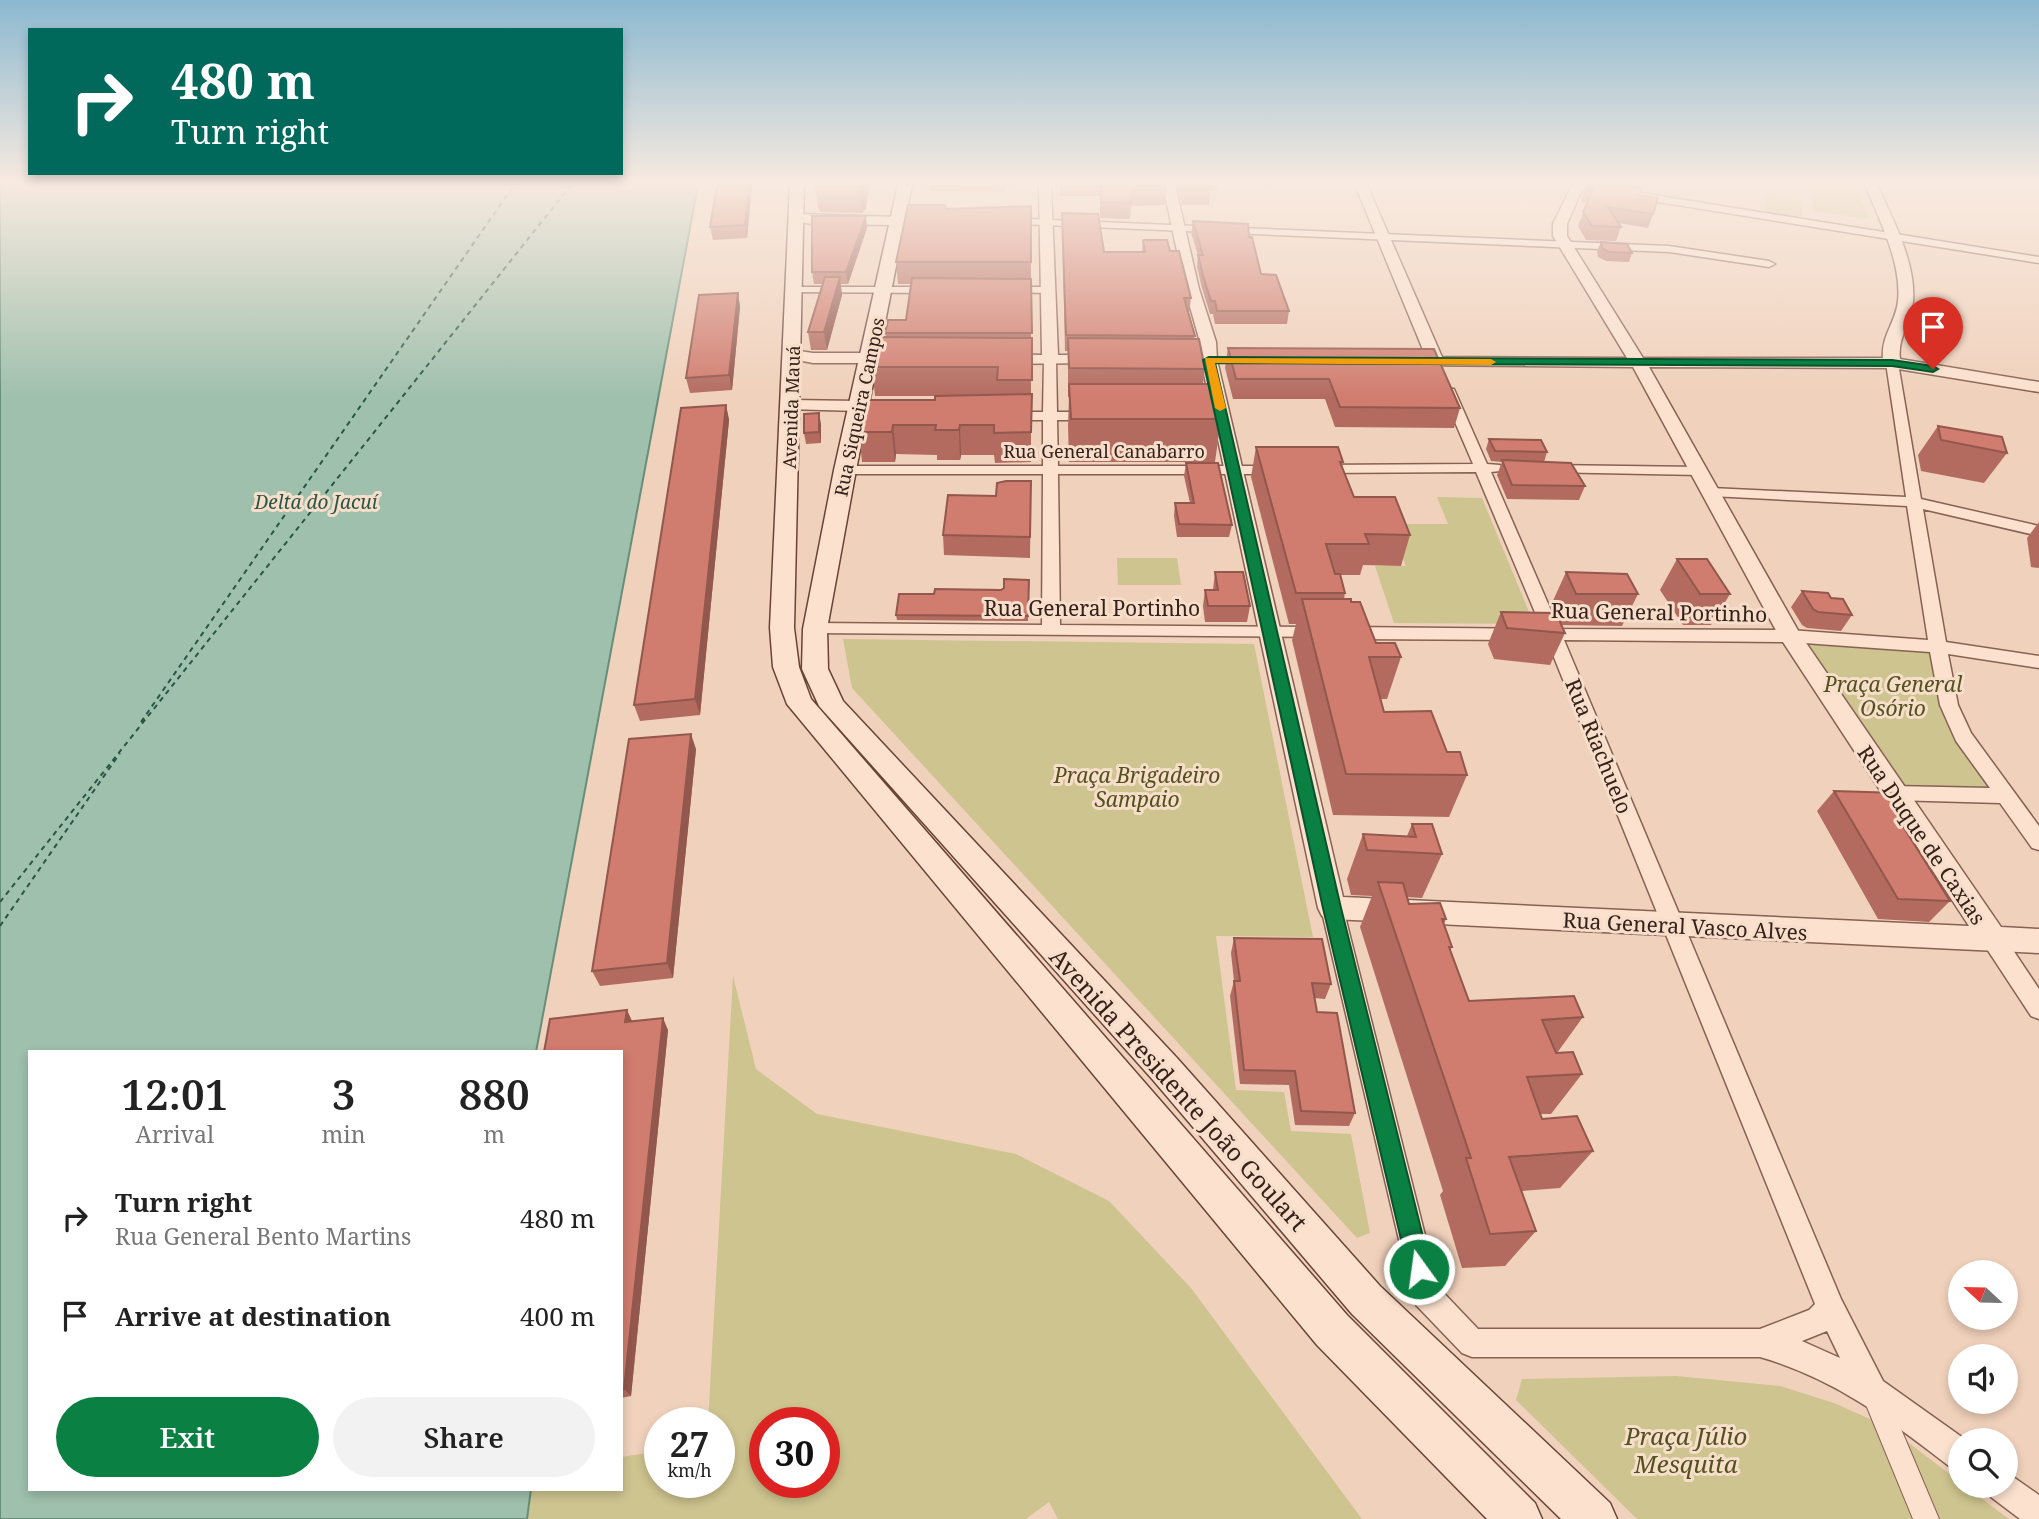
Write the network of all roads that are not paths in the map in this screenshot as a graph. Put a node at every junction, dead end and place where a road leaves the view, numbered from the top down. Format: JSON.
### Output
{"nodes":[{"id":1,"x":795,"y":256,"type":"edge"},
{"id":2,"x":894,"y":256,"type":"edge"},
{"id":3,"x":1047,"y":256,"type":"edge"},
{"id":4,"x":1185,"y":256,"type":"edge"},
{"id":5,"x":1391,"y":256,"type":"edge"},
{"id":6,"x":1573,"y":256,"type":"edge"},
{"id":7,"x":1715,"y":256,"type":"edge"},
{"id":8,"x":1897,"y":256,"type":"edge"},
{"id":9,"x":2013,"y":256,"type":"edge"},
{"id":10,"x":2039,"y":260,"type":"edge"},
{"id":11,"x":1769,"y":264,"type":"dead end"},
{"id":12,"x":794,"y":290,"type":"junction"},
{"id":13,"x":884,"y":290,"type":"junction"},
{"id":14,"x":952,"y":290,"type":"edge"},
{"id":15,"x":993,"y":290,"type":"edge"},
{"id":16,"x":1048,"y":290,"type":"junction"},
{"id":17,"x":793,"y":355,"type":"junction"},
{"id":18,"x":870,"y":358,"type":"junction"},
{"id":19,"x":911,"y":358,"type":"edge"},
{"id":20,"x":980,"y":359,"type":"edge"},
{"id":21,"x":1050,"y":360,"type":"junction"},
{"id":22,"x":1116,"y":360,"type":"edge"},
{"id":23,"x":1390,"y":362,"type":"edge"},
{"id":24,"x":1436,"y":362,"type":"junction"},
{"id":25,"x":1638,"y":363,"type":"junction"},
{"id":26,"x":1892,"y":363,"type":"junction"},
{"id":27,"x":2039,"y":387,"type":"edge"},
{"id":28,"x":791,"y":410,"type":"junction"},
{"id":29,"x":865,"y":410,"type":"junction"},
{"id":30,"x":995,"y":411,"type":"edge"},
{"id":31,"x":1049,"y":411,"type":"junction"},
{"id":32,"x":1104,"y":412,"type":"edge"},
{"id":33,"x":1482,"y":468,"type":"junction"},
{"id":34,"x":1508,"y":469,"type":"edge"},
{"id":35,"x":1534,"y":469,"type":"edge"},
{"id":36,"x":845,"y":470,"type":"junction"},
{"id":37,"x":1050,"y":470,"type":"junction"},
{"id":38,"x":1234,"y":470,"type":"junction"},
{"id":39,"x":1699,"y":471,"type":"junction"},
{"id":40,"x":1711,"y":492,"type":"junction"},
{"id":41,"x":1913,"y":502,"type":"junction"},
{"id":42,"x":2039,"y":531,"type":"edge"},
{"id":43,"x":782,"y":628,"type":"joint"},
{"id":44,"x":815,"y":629,"type":"junction"},
{"id":45,"x":1051,"y":630,"type":"junction"},
{"id":46,"x":1269,"y":632,"type":"junction"},
{"id":47,"x":1553,"y":634,"type":"junction"},
{"id":48,"x":1790,"y":636,"type":"junction"},
{"id":49,"x":1939,"y":647,"type":"junction"},
{"id":50,"x":2039,"y":662,"type":"edge"},
{"id":51,"x":1893,"y":793,"type":"junction"},
{"id":52,"x":2005,"y":796,"type":"junction"},
{"id":53,"x":2039,"y":842,"type":"edge"},
{"id":54,"x":1332,"y":908,"type":"junction"},
{"id":55,"x":1672,"y":925,"type":"junction"},
{"id":56,"x":1993,"y":939,"type":"junction"},
{"id":57,"x":2039,"y":942,"type":"edge"},
{"id":58,"x":2039,"y":1009,"type":"edge"},
{"id":59,"x":1831,"y":1309,"type":"junction"},
{"id":60,"x":1760,"y":1343,"type":"junction"},
{"id":61,"x":1871,"y":1388,"type":"junction"},
{"id":62,"x":1948,"y":1446,"type":"edge"},
{"id":63,"x":2018,"y":1498,"type":"edge"},
{"id":64,"x":2039,"y":1514,"type":"edge"},
{"id":65,"x":1519,"y":1519,"type":"edge"},
{"id":66,"x":1594,"y":1519,"type":"edge"},
{"id":67,"x":1926,"y":1519,"type":"edge"}],
"edges":[{"from":1,"to":12,"type":"main road","name":"Avenida Mauá"},
{"from":2,"to":13,"type":"main road","name":"Rua Siqueira Campos"},
{"from":3,"to":16,"type":"street"},
{"from":4,"to":38,"type":"street"},
{"from":5,"to":24,"type":"street","name":"Rua Riachuelo"},
{"from":6,"to":25,"type":"street","name":"Rua Duque de Caxias"},
{"from":7,"to":11,"type":"street"},
{"from":8,"to":26,"type":"street"},
{"from":9,"to":10,"type":"street"},
{"from":12,"to":13,"type":"street"},
{"from":12,"to":17,"type":"main road","name":"Avenida Mauá"},
{"from":13,"to":14,"type":"street"},
{"from":13,"to":18,"type":"main road","name":"Rua Siqueira Campos"},
{"from":15,"to":16,"type":"street"},
{"from":16,"to":21,"type":"street"},
{"from":17,"to":18,"type":"street"},
{"from":17,"to":28,"type":"main road","name":"Avenida Mauá"},
{"from":18,"to":19,"type":"street"},
{"from":18,"to":29,"type":"main road","name":"Rua Siqueira Campos"},
{"from":20,"to":21,"type":"street"},
{"from":21,"to":22,"type":"street"},
{"from":21,"to":31,"type":"street"},
{"from":23,"to":24,"type":"street"},
{"from":24,"to":25,"type":"street"},
{"from":24,"to":33,"type":"street","name":"Rua Riachuelo"},
{"from":25,"to":26,"type":"street"},
{"from":25,"to":39,"type":"street","name":"Rua Duque de Caxias"},
{"from":26,"to":27,"type":"street"},
{"from":26,"to":41,"type":"street"},
{"from":28,"to":29,"type":"street"},
{"from":28,"to":43,"type":"main road","name":"Avenida Mauá"},
{"from":29,"to":36,"type":"main road","name":"Rua Siqueira Campos"},
{"from":30,"to":31,"type":"street"},
{"from":31,"to":32,"type":"street"},
{"from":31,"to":37,"type":"street"},
{"from":33,"to":34,"type":"street","name":"Rua General Canabarro"},
{"from":33,"to":38,"type":"street","name":"Rua General Canabarro"},
{"from":33,"to":47,"type":"street","name":"Rua Riachuelo"},
{"from":35,"to":39,"type":"street"},
{"from":36,"to":37,"type":"street","name":"Rua General Canabarro"},
{"from":36,"to":44,"type":"main road","name":"Rua Siqueira Campos"},
{"from":37,"to":38,"type":"street","name":"Rua General Canabarro"},
{"from":37,"to":45,"type":"street"},
{"from":38,"to":46,"type":"street"},
{"from":39,"to":40,"type":"street","name":"Rua Duque de Caxias"},
{"from":40,"to":41,"type":"street"},
{"from":40,"to":48,"type":"street","name":"Rua Duque de Caxias"},
{"from":41,"to":42,"type":"street"},
{"from":41,"to":49,"type":"street"},
{"from":43,"to":65,"type":"main road","name":"Avenida Presidente João Goulart"},
{"from":44,"to":45,"type":"street","name":"Rua General Portinho"},
{"from":44,"to":66,"type":"main road","name":"Avenida Presidente João Goulart"},
{"from":45,"to":46,"type":"street","name":"Rua General Portinho"},
{"from":46,"to":47,"type":"street","name":"Rua General Portinho"},
{"from":46,"to":54,"type":"street"},
{"from":47,"to":48,"type":"street","name":"Rua General Portinho"},
{"from":47,"to":55,"type":"street","name":"Rua Riachuelo"},
{"from":48,"to":49,"type":"street","name":"Rua General Portinho"},
{"from":48,"to":51,"type":"street","name":"Rua Duque de Caxias"},
{"from":49,"to":50,"type":"street","name":"Rua General Portinho"},
{"from":49,"to":52,"type":"street"},
{"from":51,"to":52,"type":"street"},
{"from":51,"to":56,"type":"street","name":"Rua Duque de Caxias"},
{"from":52,"to":53,"type":"street"},
{"from":54,"to":55,"type":"street","name":"Rua General Vasco Alves"},
{"from":54,"to":60,"type":"street"},
{"from":55,"to":56,"type":"street","name":"Rua General Vasco Alves"},
{"from":55,"to":59,"type":"street","name":"Rua Riachuelo"},
{"from":56,"to":57,"type":"street","name":"Rua General Vasco Alves"},
{"from":56,"to":58,"type":"street","name":"Rua Duque de Caxias"},
{"from":59,"to":60,"type":"street"},
{"from":59,"to":61,"type":"street","name":"Rua Riachuelo"},
{"from":60,"to":61,"type":"street"},
{"from":61,"to":62,"type":"street"},
{"from":61,"to":67,"type":"street"},
{"from":63,"to":64,"type":"street"}]}
